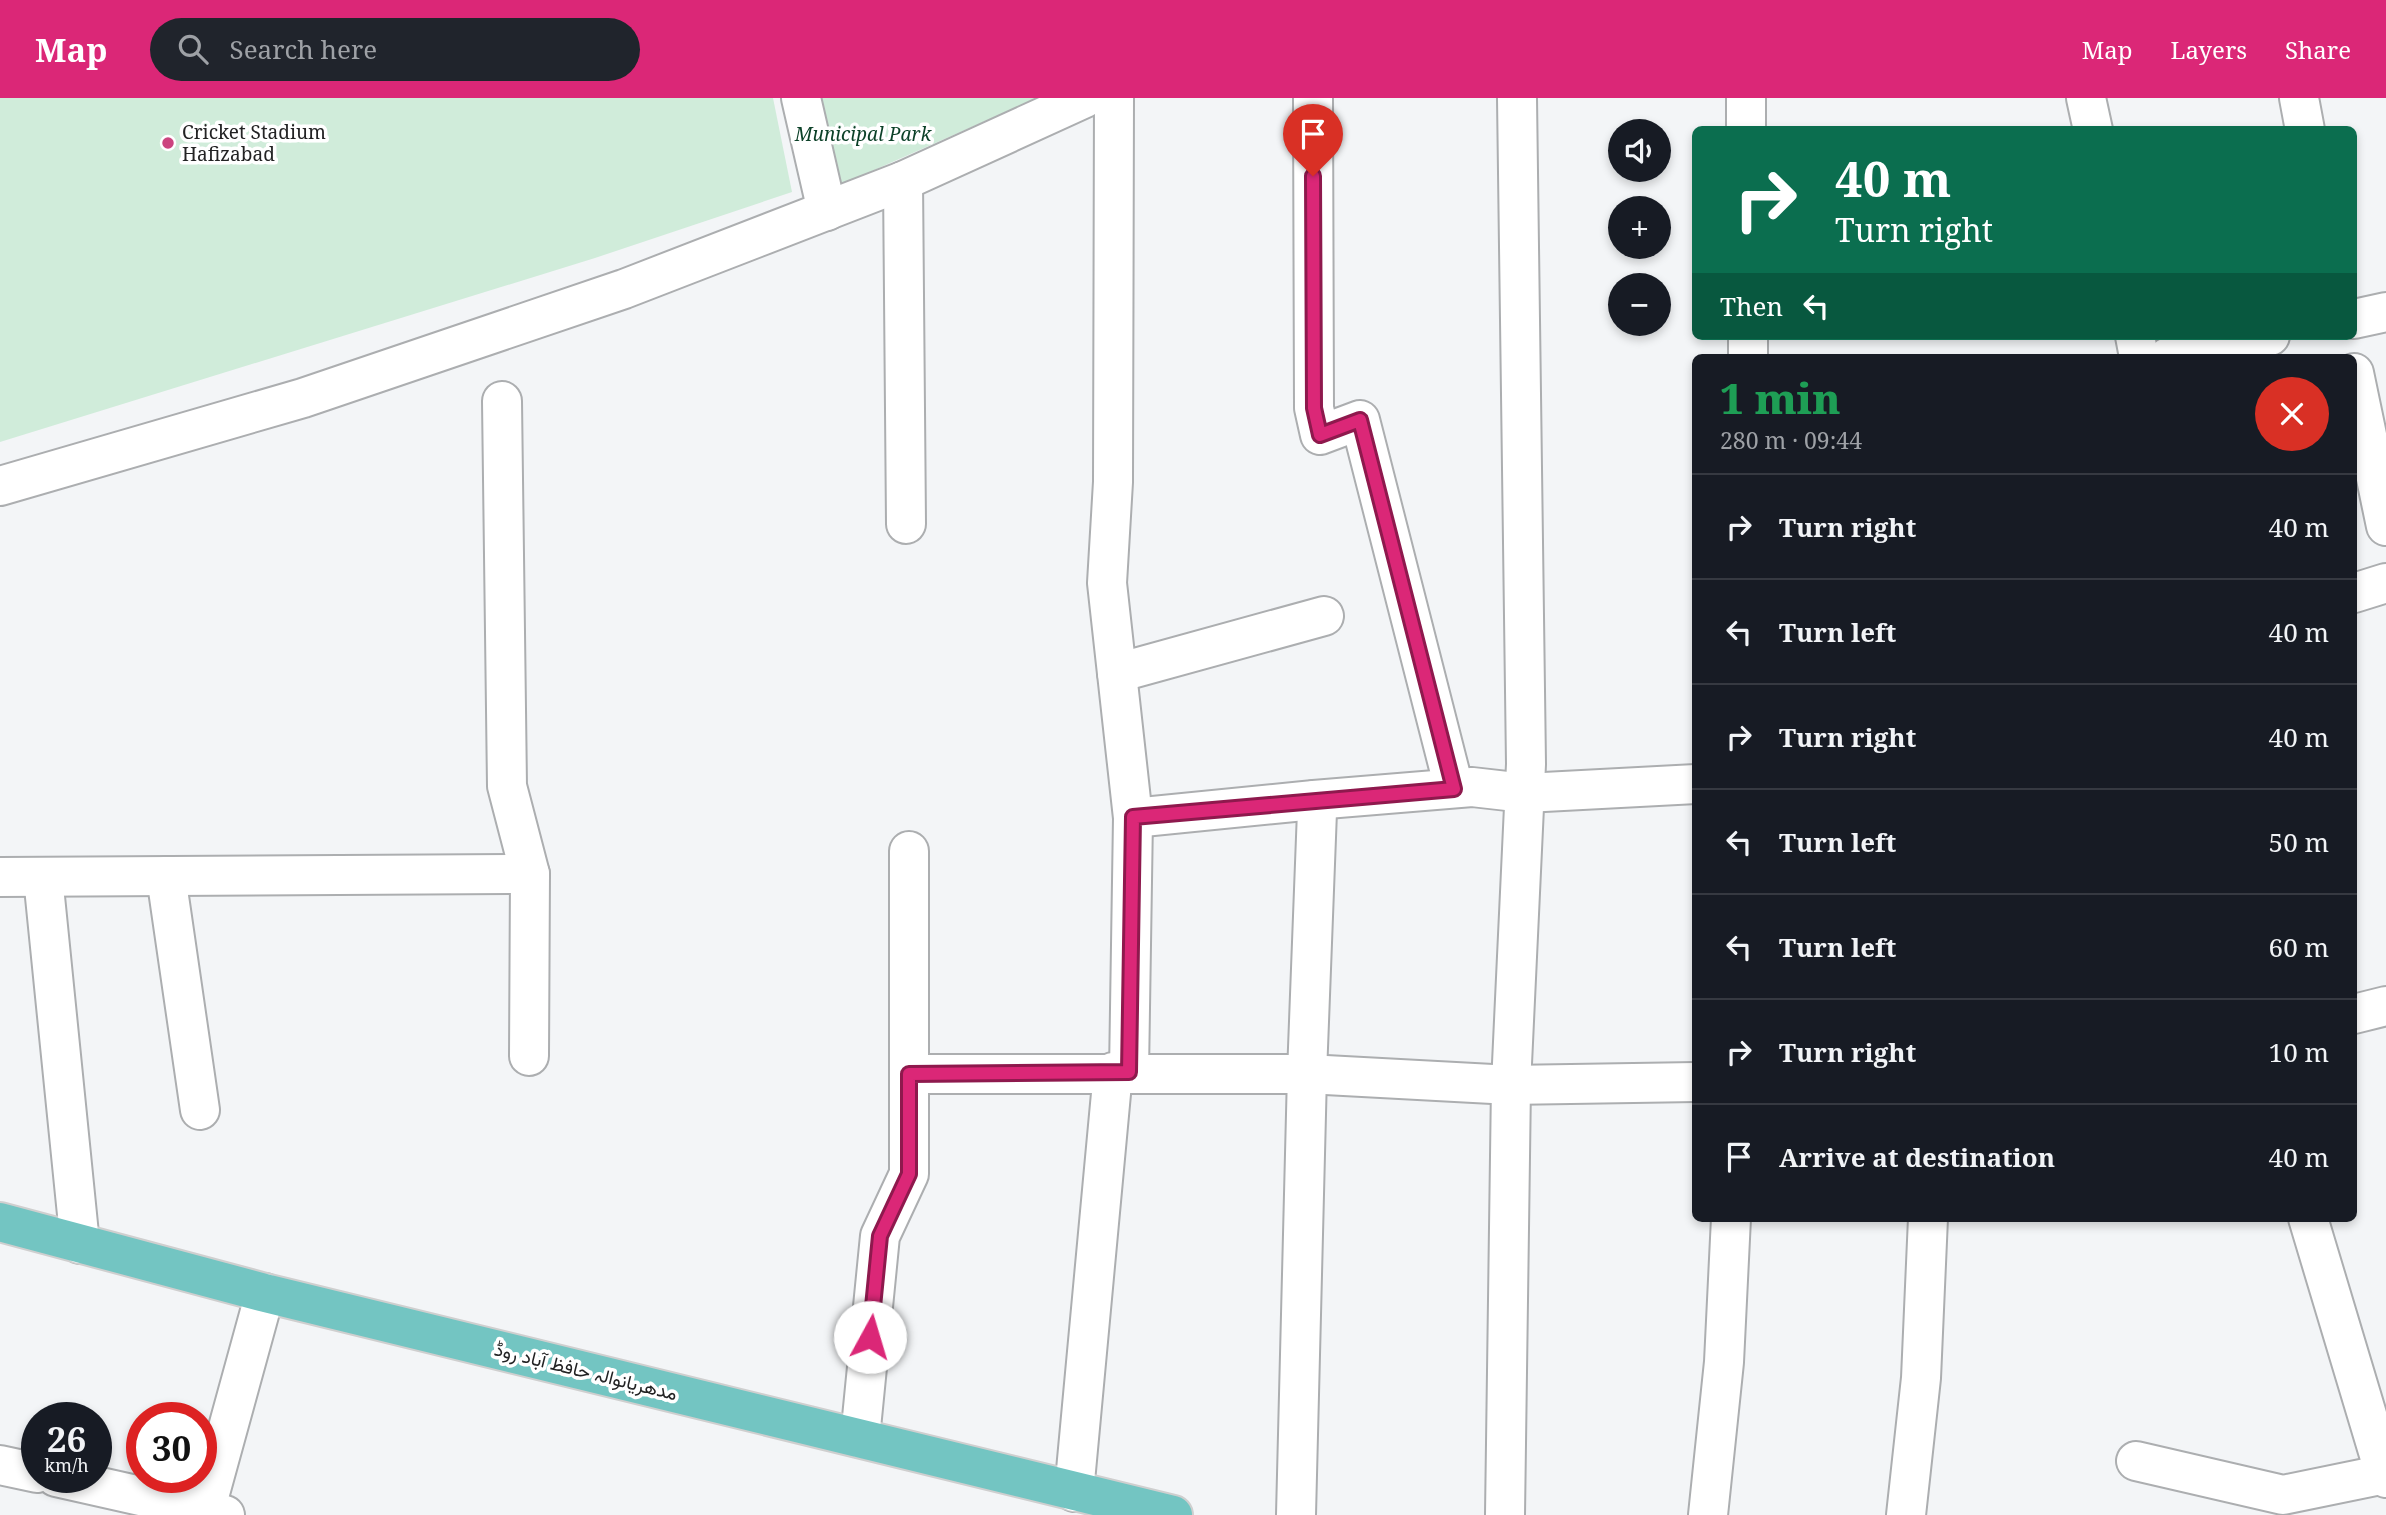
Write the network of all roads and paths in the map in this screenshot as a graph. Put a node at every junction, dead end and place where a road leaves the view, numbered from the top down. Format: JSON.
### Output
{"nodes":[{"id":1,"x":801,"y":98,"type":"edge"},
{"id":2,"x":1085,"y":98,"type":"edge"},
{"id":3,"x":1114,"y":98,"type":"edge"},
{"id":4,"x":1313,"y":98,"type":"edge"},
{"id":5,"x":1517,"y":98,"type":"edge"},
{"id":6,"x":1746,"y":98,"type":"edge"},
{"id":7,"x":2087,"y":98,"type":"edge"},
{"id":8,"x":2299,"y":98,"type":"edge"},
{"id":9,"x":1746,"y":126,"type":"edge"},
{"id":10,"x":2092,"y":126,"type":"edge"},
{"id":11,"x":2304,"y":126,"type":"edge"},
{"id":12,"x":903,"y":181,"type":"junction"},
{"id":13,"x":827,"y":211,"type":"junction"},
{"id":14,"x":2386,"y":312,"type":"edge"},
{"id":15,"x":2357,"y":318,"type":"edge"},
{"id":16,"x":2251,"y":340,"type":"edge"},
{"id":17,"x":2183,"y":354,"type":"edge"},
{"id":18,"x":2357,"y":387,"type":"edge"},
{"id":19,"x":502,"y":401,"type":"dead end"},
{"id":20,"x":0,"y":486,"type":"edge"},
{"id":21,"x":906,"y":524,"type":"dead end"},
{"id":22,"x":2386,"y":526,"type":"edge"},
{"id":23,"x":2386,"y":583,"type":"edge"},
{"id":24,"x":2357,"y":592,"type":"edge"},
{"id":25,"x":1324,"y":616,"type":"dead end"},
{"id":26,"x":1117,"y":673,"type":"junction"},
{"id":27,"x":1692,"y":784,"type":"edge"},
{"id":28,"x":1454,"y":789,"type":"junction"},
{"id":29,"x":1525,"y":793,"type":"junction"},
{"id":30,"x":1314,"y":800,"type":"junction"},
{"id":31,"x":1133,"y":817,"type":"junction"},
{"id":32,"x":909,"y":851,"type":"dead end"},
{"id":33,"x":530,"y":874,"type":"junction"},
{"id":34,"x":166,"y":876,"type":"junction"},
{"id":35,"x":0,"y":877,"type":"edge"},
{"id":36,"x":43,"y":877,"type":"junction"},
{"id":37,"x":2386,"y":1006,"type":"edge"},
{"id":38,"x":2357,"y":1013,"type":"edge"},
{"id":39,"x":529,"y":1056,"type":"dead end"},
{"id":40,"x":1121,"y":1072,"type":"junction"},
{"id":41,"x":909,"y":1074,"type":"junction"},
{"id":42,"x":1307,"y":1074,"type":"junction"},
{"id":43,"x":1692,"y":1082,"type":"edge"},
{"id":44,"x":1511,"y":1085,"type":"junction"},
{"id":45,"x":200,"y":1110,"type":"dead end"},
{"id":46,"x":0,"y":1222,"type":"edge"},
{"id":47,"x":1731,"y":1222,"type":"edge"},
{"id":48,"x":1928,"y":1222,"type":"edge"},
{"id":49,"x":2309,"y":1222,"type":"edge"},
{"id":50,"x":80,"y":1244,"type":"junction"},
{"id":51,"x":265,"y":1293,"type":"junction"},
{"id":52,"x":860,"y":1438,"type":"junction"},
{"id":53,"x":2136,"y":1461,"type":"dead end"},
{"id":54,"x":0,"y":1465,"type":"edge"},
{"id":55,"x":21,"y":1470,"type":"edge"},
{"id":56,"x":2386,"y":1476,"type":"edge"},
{"id":57,"x":112,"y":1490,"type":"edge"},
{"id":58,"x":1073,"y":1492,"type":"junction"},
{"id":59,"x":212,"y":1513,"type":"edge"},
{"id":60,"x":1172,"y":1515,"type":"edge"},
{"id":61,"x":1296,"y":1515,"type":"edge"},
{"id":62,"x":1505,"y":1515,"type":"edge"},
{"id":63,"x":1708,"y":1515,"type":"edge"},
{"id":64,"x":1906,"y":1515,"type":"edge"}],
"edges":[{"from":1,"to":13,"type":"street"},
{"from":2,"to":12,"type":"street"},
{"from":3,"to":26,"type":"street"},
{"from":4,"to":28,"type":"street"},
{"from":5,"to":29,"type":"street"},
{"from":6,"to":9,"type":"street"},
{"from":7,"to":10,"type":"street"},
{"from":8,"to":11,"type":"street"},
{"from":12,"to":13,"type":"street"},
{"from":12,"to":21,"type":"street"},
{"from":13,"to":20,"type":"street"},
{"from":14,"to":15,"type":"street"},
{"from":16,"to":17,"type":"street"},
{"from":18,"to":22,"type":"street"},
{"from":19,"to":33,"type":"street"},
{"from":23,"to":24,"type":"street"},
{"from":25,"to":26,"type":"street"},
{"from":26,"to":31,"type":"street"},
{"from":27,"to":29,"type":"street"},
{"from":28,"to":29,"type":"street"},
{"from":28,"to":30,"type":"street"},
{"from":29,"to":44,"type":"street"},
{"from":30,"to":31,"type":"street"},
{"from":30,"to":42,"type":"street"},
{"from":31,"to":40,"type":"street"},
{"from":32,"to":41,"type":"street"},
{"from":33,"to":34,"type":"street"},
{"from":33,"to":39,"type":"street"},
{"from":34,"to":36,"type":"street"},
{"from":34,"to":45,"type":"street"},
{"from":35,"to":36,"type":"street"},
{"from":36,"to":50,"type":"street"},
{"from":37,"to":38,"type":"street"},
{"from":40,"to":41,"type":"street"},
{"from":40,"to":42,"type":"street"},
{"from":40,"to":58,"type":"street"},
{"from":41,"to":52,"type":"street"},
{"from":42,"to":44,"type":"street"},
{"from":42,"to":61,"type":"street"},
{"from":43,"to":44,"type":"street"},
{"from":44,"to":62,"type":"street"},
{"from":46,"to":50,"type":"main road","name":"مدھریانوالہ حافظ آباد روڈ"},
{"from":47,"to":63,"type":"street"},
{"from":48,"to":64,"type":"street"},
{"from":49,"to":56,"type":"street"},
{"from":50,"to":51,"type":"main road","name":"مدھریانوالہ حافظ آباد روڈ"},
{"from":51,"to":52,"type":"main road","name":"مدھریانوالہ حافظ آباد روڈ"},
{"from":51,"to":59,"type":"street"},
{"from":52,"to":58,"type":"main road","name":"مدھریانوالہ حافظ آباد روڈ"},
{"from":53,"to":56,"type":"street"},
{"from":54,"to":55,"type":"street"},
{"from":57,"to":59,"type":"street"},
{"from":58,"to":60,"type":"main road","name":"مدھریانوالہ حافظ آباد روڈ"}]}
